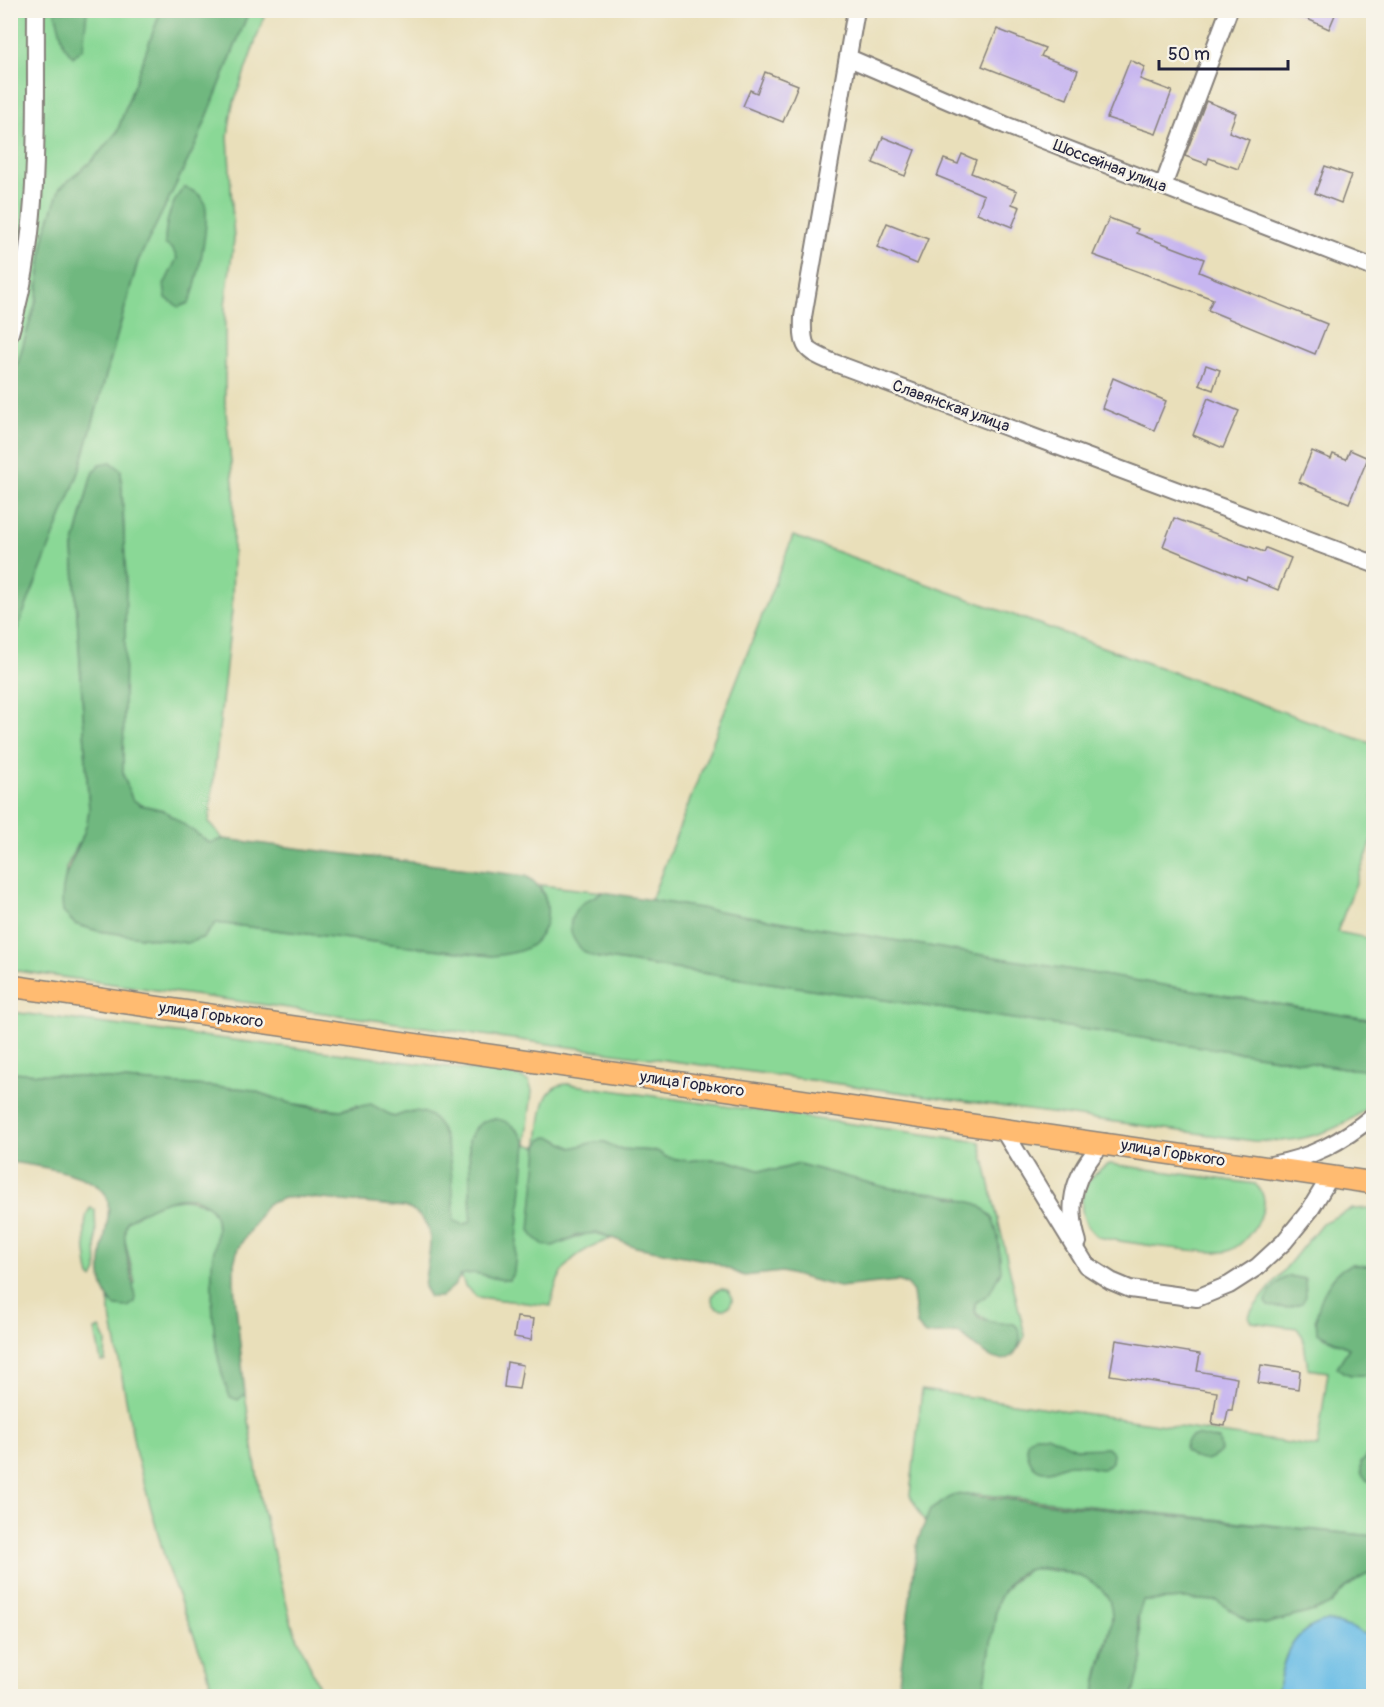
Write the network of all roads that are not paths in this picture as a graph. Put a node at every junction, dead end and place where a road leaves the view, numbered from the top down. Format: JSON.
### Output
{"nodes":[{"id":1,"x":36,"y":10,"type":"edge"},
{"id":2,"x":856,"y":10,"type":"edge"},
{"id":3,"x":1229,"y":10,"type":"edge"},
{"id":4,"x":849,"y":58,"type":"junction"},
{"id":5,"x":1163,"y":186,"type":"junction"},
{"id":6,"x":1374,"y":268,"type":"edge"},
{"id":7,"x":10,"y":333,"type":"edge"},
{"id":8,"x":1374,"y":564,"type":"edge"},
{"id":9,"x":10,"y":986,"type":"edge"},
{"id":10,"x":1374,"y":1116,"type":"edge"},
{"id":11,"x":1002,"y":1128,"type":"junction"},
{"id":12,"x":1104,"y":1142,"type":"junction"},
{"id":13,"x":1261,"y":1166,"type":"junction"},
{"id":14,"x":1330,"y":1177,"type":"junction"},
{"id":15,"x":1374,"y":1183,"type":"edge"},
{"id":16,"x":1086,"y":1264,"type":"junction"}],
"edges":[{"from":1,"to":7,"type":"street"},
{"from":2,"to":4,"type":"street"},
{"from":3,"to":5,"type":"street"},
{"from":4,"to":5,"type":"street","name":"Шоссейная улица"},
{"from":4,"to":8,"type":"street","name":"Славянская улица"},
{"from":5,"to":6,"type":"street","name":"Шоссейная улица"},
{"from":9,"to":11,"type":"main road","name":"улица Горького"},
{"from":10,"to":13,"type":"street"},
{"from":11,"to":12,"type":"main road","name":"улица Горького"},
{"from":11,"to":16,"type":"street"},
{"from":12,"to":13,"type":"main road","name":"улица Горького"},
{"from":12,"to":16,"type":"street"},
{"from":13,"to":14,"type":"main road","name":"улица Горького"},
{"from":14,"to":15,"type":"main road","name":"улица Горького"},
{"from":14,"to":16,"type":"street"}]}
